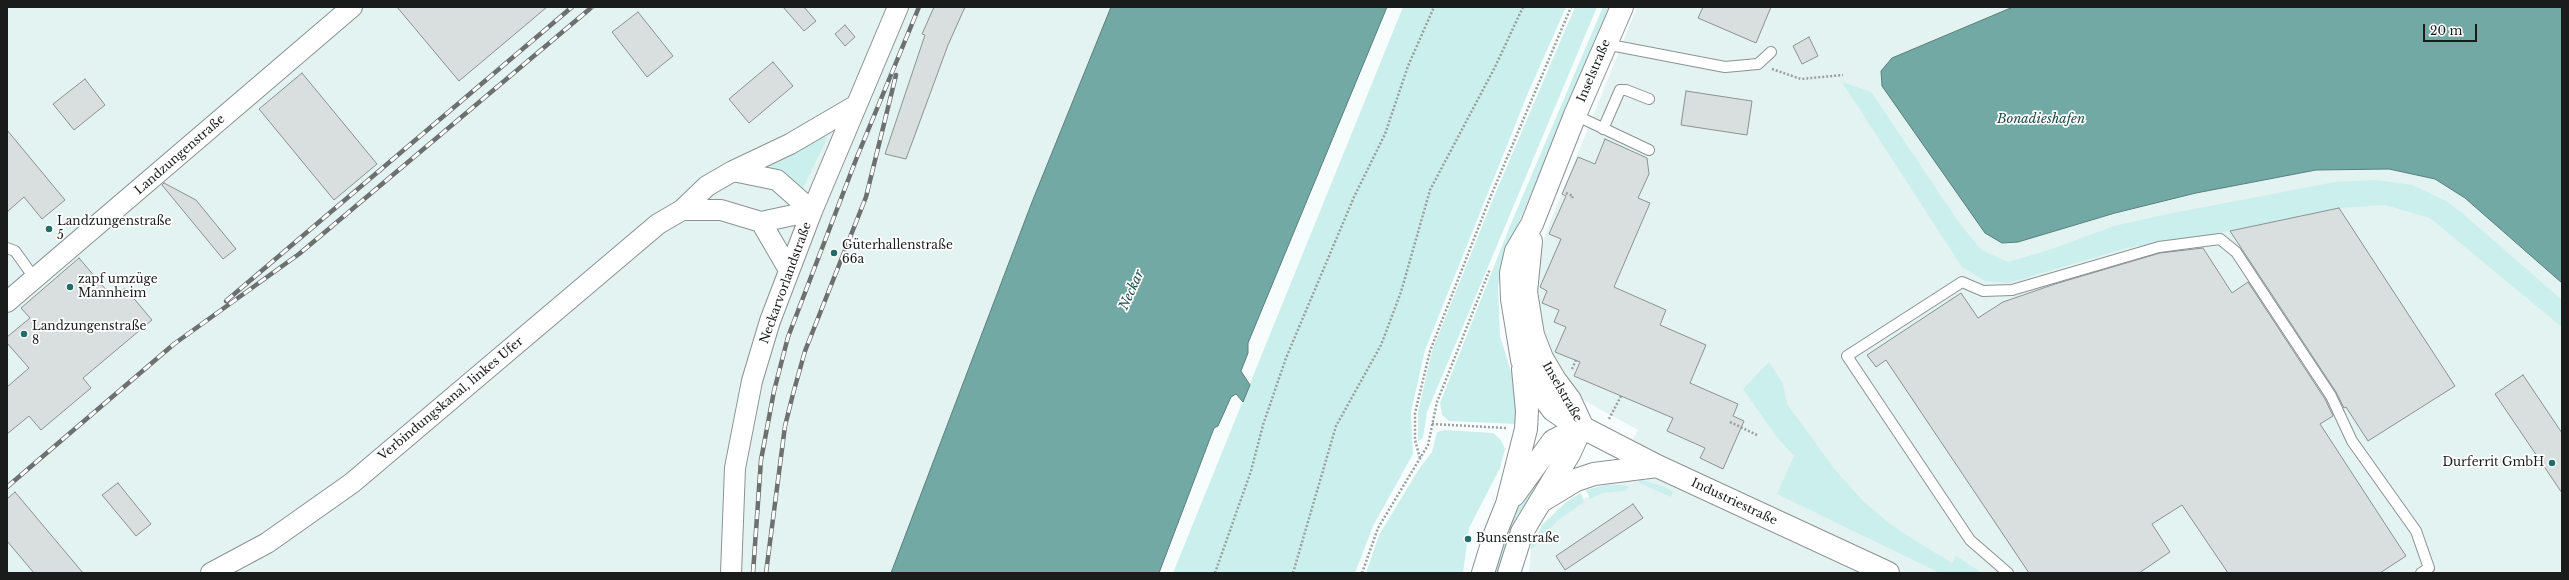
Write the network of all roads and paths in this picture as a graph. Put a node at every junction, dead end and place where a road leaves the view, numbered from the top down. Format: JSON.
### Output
{"nodes":[{"id":1,"x":352,"y":7,"type":"edge"},
{"id":2,"x":898,"y":7,"type":"edge"},
{"id":3,"x":1434,"y":7,"type":"edge"},
{"id":4,"x":1523,"y":7,"type":"edge"},
{"id":5,"x":1571,"y":7,"type":"edge"},
{"id":6,"x":1622,"y":7,"type":"edge"},
{"id":7,"x":1605,"y":44,"type":"junction"},
{"id":8,"x":1771,"y":52,"type":"dead end"},
{"id":9,"x":1758,"y":64,"type":"junction"},
{"id":10,"x":1843,"y":75,"type":"dead end"},
{"id":11,"x":1649,"y":99,"type":"dead end"},
{"id":12,"x":856,"y":106,"type":"junction"},
{"id":13,"x":1575,"y":115,"type":"junction"},
{"id":14,"x":1603,"y":129,"type":"junction"},
{"id":15,"x":1649,"y":150,"type":"dead end"},
{"id":16,"x":734,"y":171,"type":"junction"},
{"id":17,"x":1567,"y":193,"type":"dead end"},
{"id":18,"x":1572,"y":198,"type":"dead end"},
{"id":19,"x":682,"y":210,"type":"junction"},
{"id":20,"x":812,"y":211,"type":"junction"},
{"id":21,"x":761,"y":222,"type":"junction"},
{"id":22,"x":1532,"y":224,"type":"junction"},
{"id":23,"x":7,"y":248,"type":"edge"},
{"id":24,"x":789,"y":270,"type":"junction"},
{"id":25,"x":35,"y":279,"type":"junction"},
{"id":26,"x":7,"y":302,"type":"edge"},
{"id":27,"x":1522,"y":360,"type":"junction"},
{"id":28,"x":1621,"y":396,"type":"dead end"},
{"id":29,"x":1610,"y":418,"type":"dead end"},
{"id":30,"x":1730,"y":422,"type":"dead end"},
{"id":31,"x":1582,"y":426,"type":"junction"},
{"id":32,"x":1513,"y":429,"type":"dead end"},
{"id":33,"x":1757,"y":435,"type":"dead end"},
{"id":34,"x":1420,"y":458,"type":"junction"},
{"id":35,"x":1657,"y":466,"type":"junction"},
{"id":36,"x":1540,"y":502,"type":"junction"},
{"id":37,"x":1507,"y":504,"type":"junction"},
{"id":38,"x":232,"y":568,"type":"edge"},
{"id":39,"x":211,"y":573,"type":"edge"},
{"id":40,"x":730,"y":573,"type":"edge"},
{"id":41,"x":1215,"y":573,"type":"edge"},
{"id":42,"x":1293,"y":573,"type":"edge"},
{"id":43,"x":1362,"y":573,"type":"edge"},
{"id":44,"x":1483,"y":573,"type":"edge"},
{"id":45,"x":1509,"y":573,"type":"edge"},
{"id":46,"x":1888,"y":573,"type":"edge"},
{"id":47,"x":2008,"y":573,"type":"edge"},
{"id":48,"x":2421,"y":573,"type":"edge"}],
"edges":[{"from":1,"to":25,"type":"street","name":"Landzungenstraße"},
{"from":2,"to":12,"type":"street","name":"Neckarvorlandstraße"},
{"from":3,"to":41,"type":"path"},
{"from":4,"to":42,"type":"path"},
{"from":5,"to":34,"type":"path"},
{"from":6,"to":7,"type":"street","name":"Inselstraße"},
{"from":7,"to":9,"type":"lane"},
{"from":7,"to":13,"type":"street","name":"Inselstraße"},
{"from":8,"to":9,"type":"lane"},
{"from":9,"to":10,"type":"path"},
{"from":11,"to":14,"type":"lane"},
{"from":12,"to":16,"type":"street","name":"Verbindungskanal, linkes Ufer"},
{"from":12,"to":20,"type":"street","name":"Neckarvorlandstraße"},
{"from":13,"to":14,"type":"lane"},
{"from":13,"to":22,"type":"street","name":"Inselstraße"},
{"from":14,"to":15,"type":"lane"},
{"from":16,"to":19,"type":"street","name":"Verbindungskanal, linkes Ufer"},
{"from":16,"to":20,"type":"street"},
{"from":17,"to":18,"type":"path"},
{"from":19,"to":21,"type":"street"},
{"from":19,"to":38,"type":"street","name":"Verbindungskanal, linkes Ufer"},
{"from":20,"to":21,"type":"street"},
{"from":20,"to":24,"type":"street","name":"Neckarvorlandstraße"},
{"from":21,"to":24,"type":"street"},
{"from":22,"to":27,"type":"street","name":"Inselstraße"},
{"from":22,"to":31,"type":"street","name":"Inselstraße"},
{"from":23,"to":25,"type":"lane"},
{"from":24,"to":40,"type":"street","name":"Neckarvorlandstraße"},
{"from":25,"to":26,"type":"street","name":"Landzungenstraße"},
{"from":27,"to":31,"type":"street","name":"Inselstraße"},
{"from":27,"to":37,"type":"street"},
{"from":28,"to":29,"type":"path"},
{"from":30,"to":33,"type":"path"},
{"from":31,"to":35,"type":"street","name":"Industriestraße"},
{"from":31,"to":36,"type":"street"},
{"from":31,"to":37,"type":"street"},
{"from":32,"to":34,"type":"path"},
{"from":34,"to":43,"type":"path"},
{"from":35,"to":36,"type":"street"},
{"from":35,"to":46,"type":"street","name":"Industriestraße"},
{"from":36,"to":45,"type":"street"},
{"from":37,"to":44,"type":"street"},
{"from":38,"to":39,"type":"street","name":"Verbindungskanal, linkes Ufer"},
{"from":47,"to":48,"type":"lane"}]}
